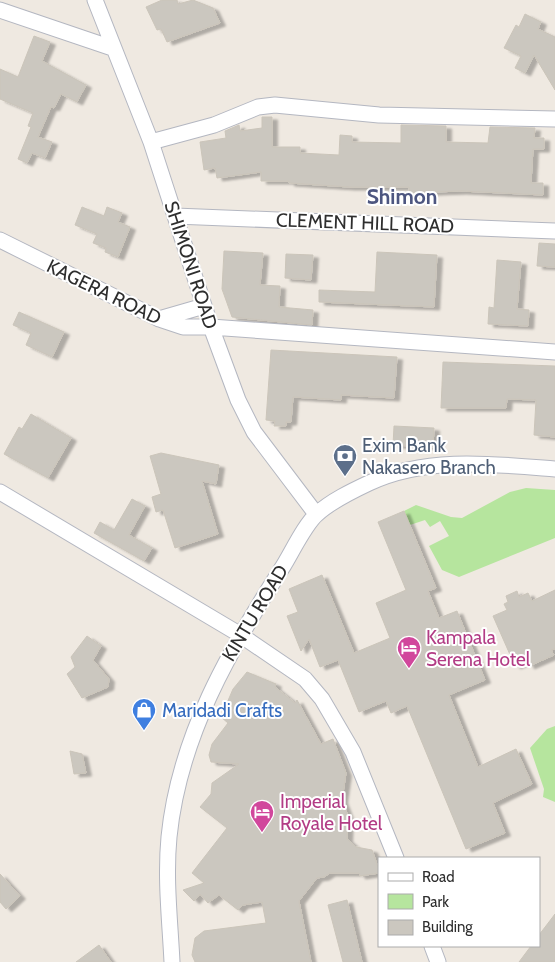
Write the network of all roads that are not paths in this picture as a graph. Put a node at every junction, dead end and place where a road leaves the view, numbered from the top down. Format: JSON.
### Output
{"nodes":[{"id":1,"x":95,"y":0,"type":"edge"},
{"id":2,"x":0,"y":10,"type":"edge"},
{"id":3,"x":112,"y":48,"type":"junction"},
{"id":4,"x":555,"y":119,"type":"edge"},
{"id":5,"x":151,"y":142,"type":"junction"},
{"id":6,"x":174,"y":216,"type":"junction"},
{"id":7,"x":555,"y":232,"type":"edge"},
{"id":8,"x":0,"y":240,"type":"edge"},
{"id":9,"x":204,"y":306,"type":"junction"},
{"id":10,"x":160,"y":320,"type":"junction"},
{"id":11,"x":211,"y":327,"type":"junction"},
{"id":12,"x":555,"y":352,"type":"edge"},
{"id":13,"x":555,"y":468,"type":"edge"},
{"id":14,"x":0,"y":492,"type":"edge"},
{"id":15,"x":316,"y":514,"type":"junction"},
{"id":16,"x":240,"y":634,"type":"junction"},
{"id":17,"x":396,"y":857,"type":"edge"},
{"id":18,"x":432,"y":947,"type":"edge"},
{"id":19,"x":172,"y":962,"type":"edge"},
{"id":20,"x":438,"y":962,"type":"edge"}],
"edges":[{"from":1,"to":3,"type":"street","name":"SHIMONI ROAD"},
{"from":2,"to":3,"type":"street"},
{"from":3,"to":5,"type":"street","name":"SHIMONI ROAD"},
{"from":4,"to":5,"type":"street"},
{"from":5,"to":6,"type":"street","name":"SHIMONI ROAD"},
{"from":6,"to":7,"type":"street","name":"CLEMENT HILL ROAD"},
{"from":6,"to":9,"type":"street","name":"SHIMONI ROAD"},
{"from":8,"to":10,"type":"street","name":"KAGERA ROAD"},
{"from":9,"to":10,"type":"street"},
{"from":9,"to":11,"type":"street","name":"SHIMONI ROAD"},
{"from":10,"to":11,"type":"street","name":"KAGERA ROAD"},
{"from":11,"to":12,"type":"street","name":"KAGERA ROAD"},
{"from":11,"to":15,"type":"street","name":"SHIMONI ROAD"},
{"from":13,"to":15,"type":"street","name":"KINTU ROAD"},
{"from":14,"to":16,"type":"street"},
{"from":15,"to":16,"type":"street","name":"KINTU ROAD"},
{"from":16,"to":17,"type":"street"},
{"from":16,"to":19,"type":"street","name":"KINTU ROAD"},
{"from":18,"to":20,"type":"street"}]}
